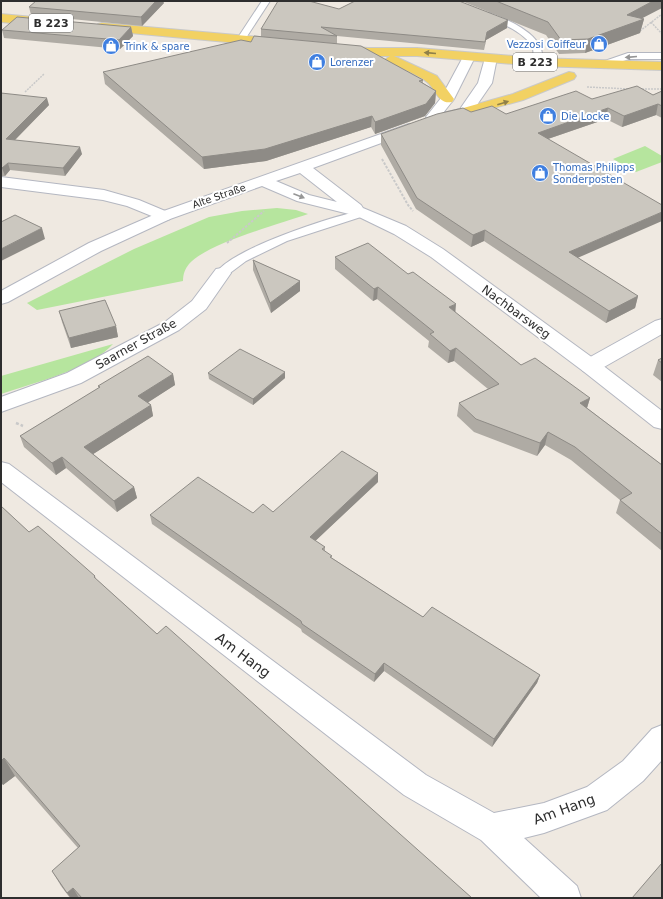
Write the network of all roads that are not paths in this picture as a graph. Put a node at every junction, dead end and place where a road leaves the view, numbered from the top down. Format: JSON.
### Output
{"nodes":[{"id":1,"x":266,"y":1,"type":"edge"},
{"id":2,"x":484,"y":13,"type":"edge"},
{"id":3,"x":2,"y":18,"type":"edge"},
{"id":4,"x":55,"y":23,"type":"edge"},
{"id":5,"x":92,"y":26,"type":"edge"},
{"id":6,"x":241,"y":39,"type":"junction"},
{"id":7,"x":291,"y":44,"type":"edge"},
{"id":8,"x":329,"y":48,"type":"edge"},
{"id":9,"x":368,"y":52,"type":"junction"},
{"id":10,"x":662,"y":56,"type":"edge"},
{"id":11,"x":392,"y":59,"type":"junction"},
{"id":12,"x":467,"y":62,"type":"junction"},
{"id":13,"x":537,"y":62,"type":"junction"},
{"id":14,"x":490,"y":64,"type":"junction"},
{"id":15,"x":602,"y":65,"type":"junction"},
{"id":16,"x":662,"y":66,"type":"edge"},
{"id":17,"x":568,"y":76,"type":"junction"},
{"id":18,"x":583,"y":77,"type":"dead end"},
{"id":19,"x":447,"y":99,"type":"junction"},
{"id":20,"x":466,"y":112,"type":"junction"},
{"id":21,"x":431,"y":120,"type":"junction"},
{"id":22,"x":302,"y":167,"type":"junction"},
{"id":23,"x":263,"y":181,"type":"junction"},
{"id":24,"x":1,"y":182,"type":"edge"},
{"id":25,"x":363,"y":213,"type":"junction"},
{"id":26,"x":164,"y":216,"type":"junction"},
{"id":27,"x":222,"y":273,"type":"joint"},
{"id":28,"x":1,"y":298,"type":"edge"},
{"id":29,"x":662,"y":324,"type":"edge"},
{"id":30,"x":590,"y":366,"type":"junction"},
{"id":31,"x":1,"y":405,"type":"edge"},
{"id":32,"x":662,"y":422,"type":"edge"},
{"id":33,"x":1,"y":470,"type":"edge"},
{"id":34,"x":662,"y":739,"type":"edge"},
{"id":35,"x":492,"y":830,"type":"junction"},
{"id":36,"x":565,"y":898,"type":"edge"}],
"edges":[{"from":1,"to":6,"type":"lane"},
{"from":2,"to":13,"type":"lane"},
{"from":3,"to":4,"type":"main road","number":"B 223"},
{"from":5,"to":6,"type":"main road"},
{"from":6,"to":7,"type":"main road"},
{"from":8,"to":9,"type":"main road","number":"B 223"},
{"from":9,"to":11,"type":"main road","number":"B 223"},
{"from":12,"to":9,"type":"main road","number":"B 223","one_way":true},
{"from":10,"to":15,"type":"lane","one_way":true},
{"from":11,"to":12,"type":"main road","number":"B 223"},
{"from":11,"to":19,"type":"main road"},
{"from":12,"to":14,"type":"main road","number":"B 223"},
{"from":12,"to":19,"type":"street"},
{"from":13,"to":14,"type":"main road","number":"B 223"},
{"from":13,"to":15,"type":"main road","number":"B 223"},
{"from":14,"to":17,"type":"main road","number":"B 223"},
{"from":14,"to":20,"type":"street"},
{"from":15,"to":16,"type":"main road","number":"B 223"},
{"from":17,"to":18,"type":"main road","number":"B 223"},
{"from":20,"to":17,"type":"main road","one_way":true},
{"from":19,"to":21,"type":"street"},
{"from":20,"to":21,"type":"street","name":"Alte Straße"},
{"from":21,"to":22,"type":"street","name":"Alte Straße"},
{"from":22,"to":23,"type":"street","name":"Alte Straße"},
{"from":22,"to":25,"type":"street","name":"Nachbarsweg"},
{"from":23,"to":25,"type":"street","name":"Nachbarsweg","one_way":true},
{"from":23,"to":26,"type":"street","name":"Alte Straße"},
{"from":24,"to":26,"type":"street"},
{"from":25,"to":27,"type":"lane","name":"Saarner Straße"},
{"from":25,"to":30,"type":"street","name":"Nachbarsweg"},
{"from":26,"to":28,"type":"street"},
{"from":27,"to":31,"type":"street","name":"Saarner Straße"},
{"from":29,"to":30,"type":"street"},
{"from":30,"to":32,"type":"street","name":"Nachbarsweg"},
{"from":33,"to":35,"type":"street","name":"Am Hang"},
{"from":34,"to":35,"type":"street","name":"Am Hang"},
{"from":35,"to":36,"type":"street","name":"Am Hang"}]}
